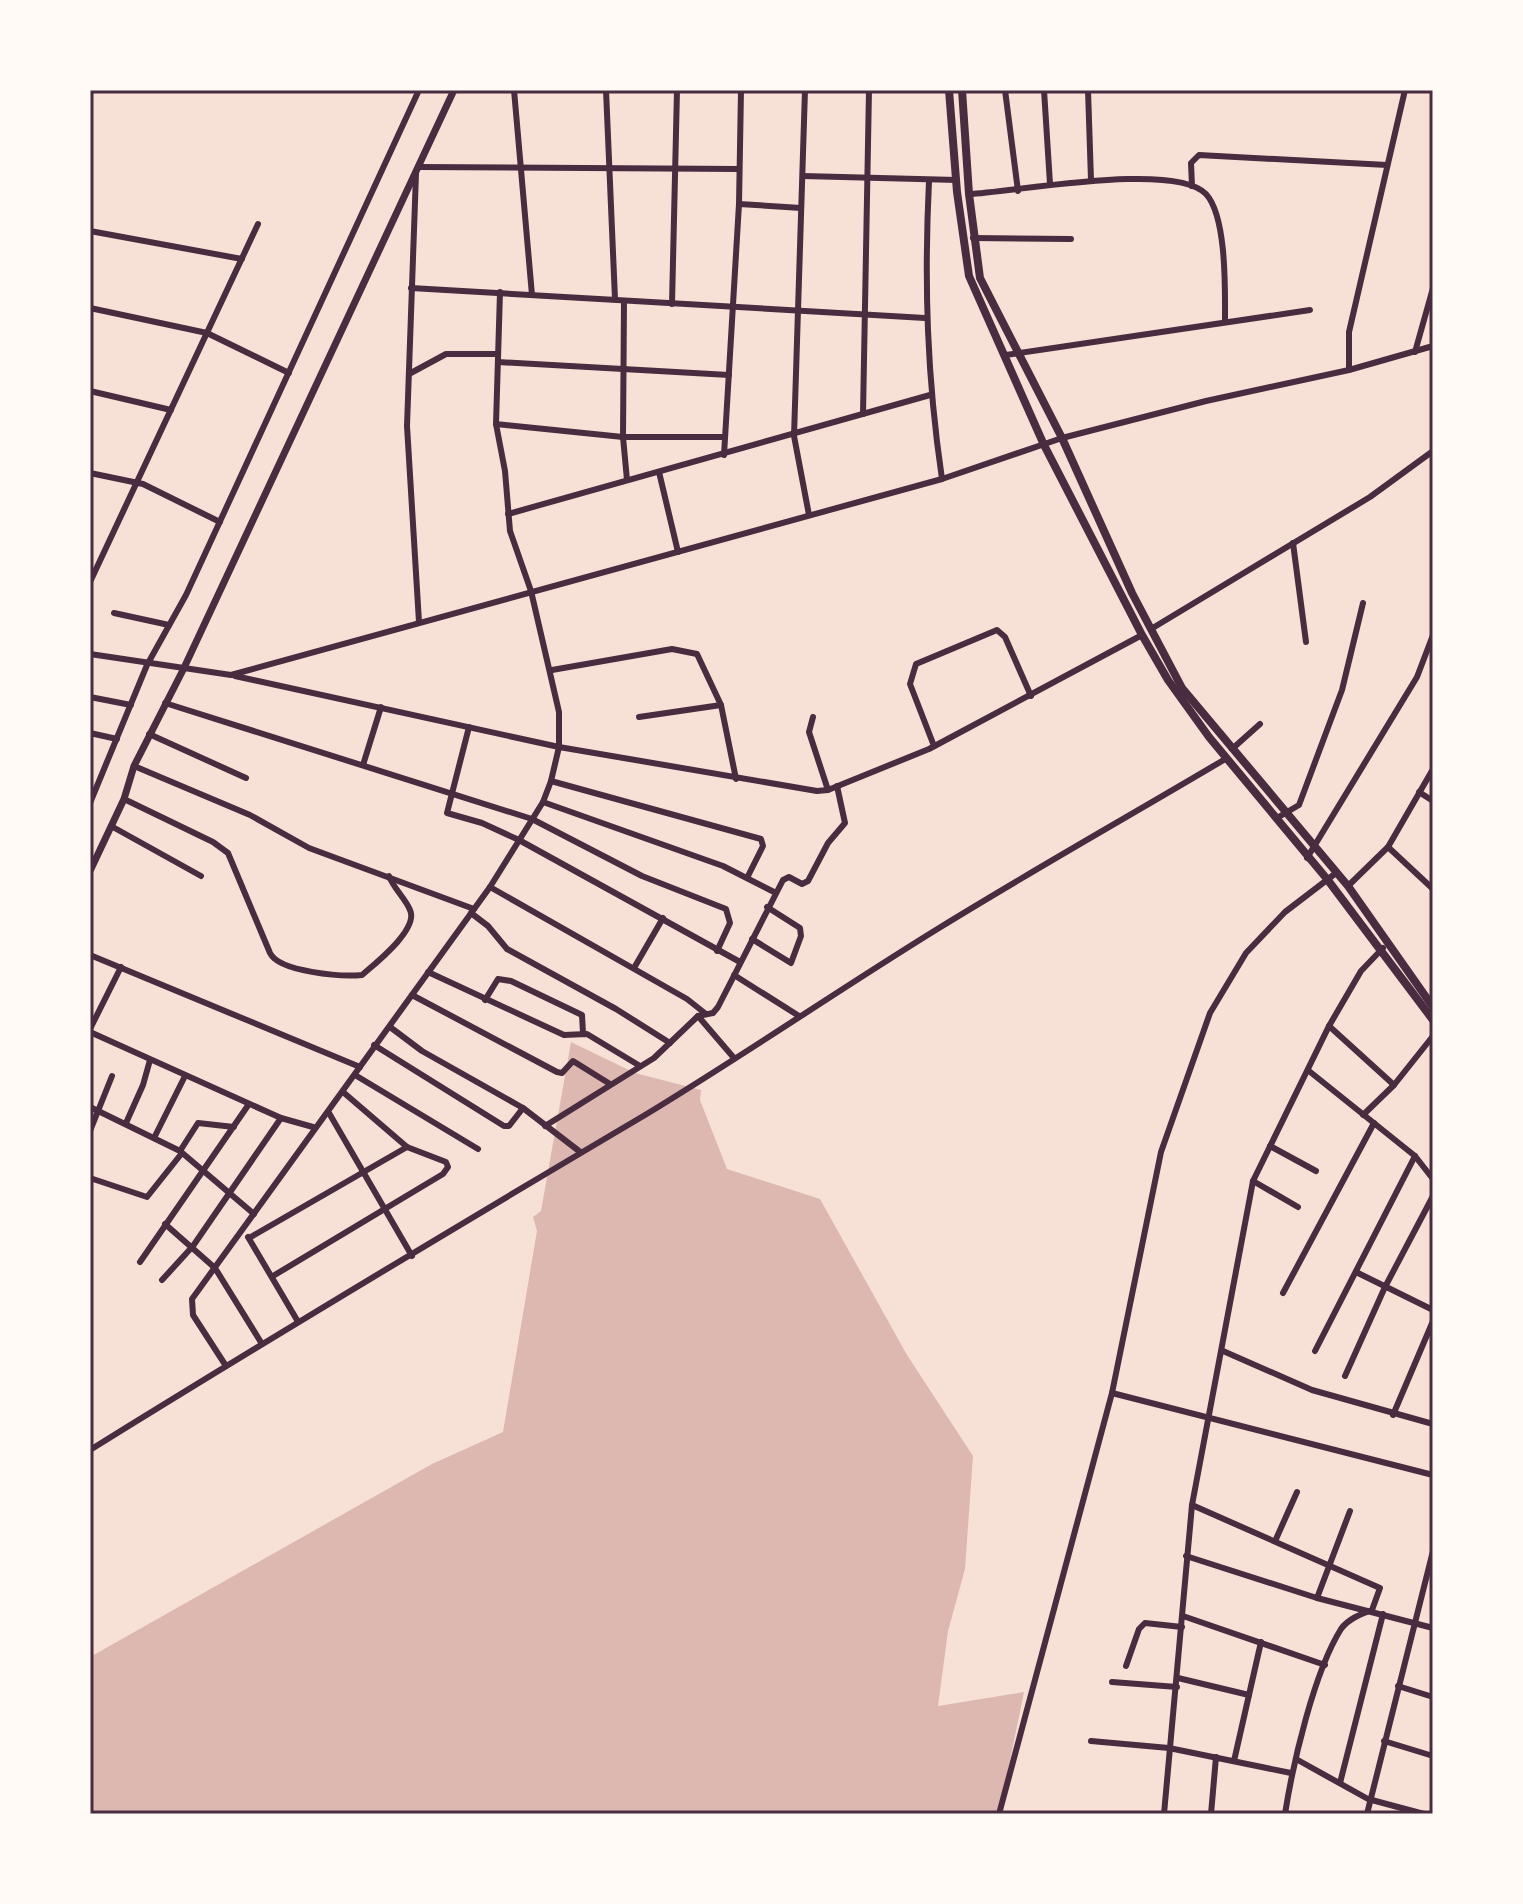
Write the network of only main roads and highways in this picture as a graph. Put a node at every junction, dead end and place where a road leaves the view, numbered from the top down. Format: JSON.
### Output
{"nodes":[{"id":1,"x":949,"y":90,"type":"edge"},
{"id":2,"x":962,"y":90,"type":"edge"},
{"id":3,"x":1433,"y":1007,"type":"edge"},
{"id":4,"x":1433,"y":1020,"type":"edge"}],
"edges":[{"from":1,"to":4,"type":"main road"},
{"from":2,"to":3,"type":"main road"}]}
